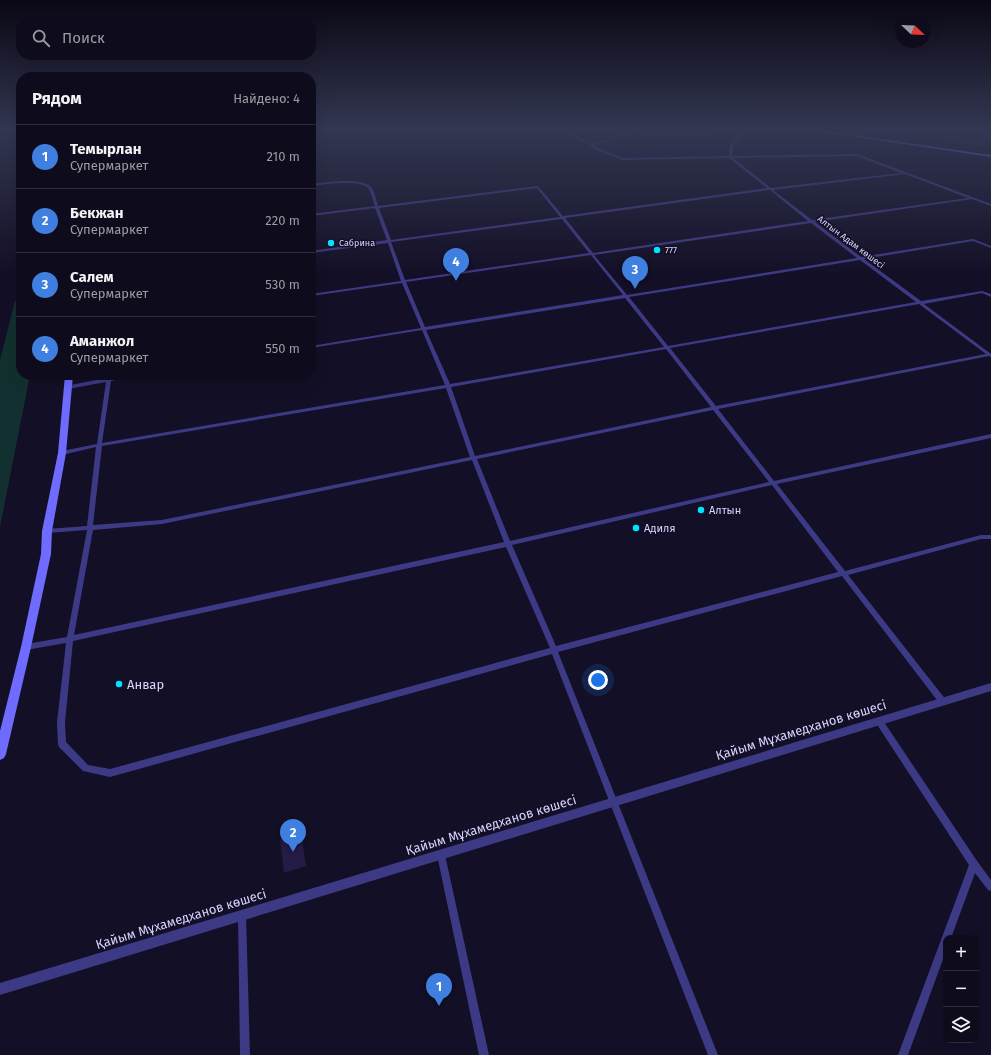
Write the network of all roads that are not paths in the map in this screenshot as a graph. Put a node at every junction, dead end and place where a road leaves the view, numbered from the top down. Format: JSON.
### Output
{"nodes":[{"id":1,"x":755,"y":177,"type":"edge"},
{"id":2,"x":869,"y":177,"type":"edge"},
{"id":3,"x":917,"y":177,"type":"edge"},
{"id":4,"x":316,"y":185,"type":"edge"},
{"id":5,"x":770,"y":189,"type":"junction"},
{"id":6,"x":973,"y":198,"type":"junction"},
{"id":7,"x":991,"y":205,"type":"edge"},
{"id":8,"x":378,"y":207,"type":"junction"},
{"id":9,"x":316,"y":214,"type":"edge"},
{"id":10,"x":563,"y":218,"type":"junction"},
{"id":11,"x":812,"y":222,"type":"junction"},
{"id":12,"x":389,"y":241,"type":"junction"},
{"id":13,"x":991,"y":247,"type":"edge"},
{"id":14,"x":316,"y":251,"type":"edge"},
{"id":15,"x":592,"y":254,"type":"junction"},
{"id":16,"x":860,"y":258,"type":"junction"},
{"id":17,"x":404,"y":282,"type":"junction"},
{"id":18,"x":316,"y":294,"type":"edge"},
{"id":19,"x":991,"y":296,"type":"edge"},
{"id":20,"x":626,"y":297,"type":"junction"},
{"id":21,"x":920,"y":303,"type":"junction"},
{"id":22,"x":423,"y":329,"type":"junction"},
{"id":23,"x":316,"y":346,"type":"edge"},
{"id":24,"x":667,"y":347,"type":"junction"},
{"id":25,"x":990,"y":356,"type":"edge"},
{"id":26,"x":69,"y":380,"type":"edge"},
{"id":27,"x":97,"y":380,"type":"edge"},
{"id":28,"x":109,"y":380,"type":"edge"},
{"id":29,"x":448,"y":386,"type":"junction"},
{"id":30,"x":68,"y":387,"type":"junction"},
{"id":31,"x":715,"y":408,"type":"junction"},
{"id":32,"x":991,"y":436,"type":"edge"},
{"id":33,"x":99,"y":445,"type":"junction"},
{"id":34,"x":62,"y":453,"type":"junction"},
{"id":35,"x":473,"y":457,"type":"junction"},
{"id":36,"x":773,"y":483,"type":"junction"},
{"id":37,"x":90,"y":528,"type":"junction"},
{"id":38,"x":48,"y":531,"type":"junction"},
{"id":39,"x":991,"y":537,"type":"edge"},
{"id":40,"x":508,"y":544,"type":"junction"},
{"id":41,"x":843,"y":574,"type":"junction"},
{"id":42,"x":70,"y":639,"type":"junction"},
{"id":43,"x":26,"y":647,"type":"junction"},
{"id":44,"x":554,"y":650,"type":"junction"},
{"id":45,"x":991,"y":687,"type":"edge"},
{"id":46,"x":943,"y":702,"type":"junction"},
{"id":47,"x":879,"y":721,"type":"junction"},
{"id":48,"x":0,"y":754,"type":"edge"},
{"id":49,"x":613,"y":802,"type":"junction"},
{"id":50,"x":441,"y":855,"type":"junction"},
{"id":51,"x":974,"y":864,"type":"junction"},
{"id":52,"x":991,"y":887,"type":"edge"},
{"id":53,"x":242,"y":915,"type":"junction"},
{"id":54,"x":947,"y":935,"type":"edge"},
{"id":55,"x":943,"y":946,"type":"edge"},
{"id":56,"x":0,"y":989,"type":"edge"},
{"id":57,"x":245,"y":1055,"type":"edge"},
{"id":58,"x":484,"y":1055,"type":"edge"},
{"id":59,"x":713,"y":1055,"type":"edge"},
{"id":60,"x":903,"y":1055,"type":"edge"}],
"edges":[{"from":1,"to":5,"type":"street","name":"Алтын Адам көшесі"},
{"from":2,"to":5,"type":"street"},
{"from":3,"to":6,"type":"street"},
{"from":4,"to":8,"type":"street"},
{"from":5,"to":10,"type":"street"},
{"from":5,"to":11,"type":"street","name":"Алтын Адам көшесі"},
{"from":6,"to":7,"type":"street"},
{"from":6,"to":11,"type":"street"},
{"from":8,"to":9,"type":"street"},
{"from":8,"to":10,"type":"street"},
{"from":8,"to":12,"type":"street"},
{"from":10,"to":12,"type":"street"},
{"from":10,"to":15,"type":"street"},
{"from":11,"to":15,"type":"street"},
{"from":11,"to":16,"type":"street","name":"Алтын Адам көшесі"},
{"from":12,"to":14,"type":"street"},
{"from":12,"to":17,"type":"street"},
{"from":13,"to":16,"type":"street"},
{"from":15,"to":17,"type":"street"},
{"from":15,"to":20,"type":"street"},
{"from":16,"to":20,"type":"street"},
{"from":16,"to":21,"type":"street","name":"Алтын Адам көшесі"},
{"from":17,"to":18,"type":"street"},
{"from":17,"to":22,"type":"street"},
{"from":19,"to":21,"type":"street"},
{"from":20,"to":22,"type":"street"},
{"from":20,"to":24,"type":"street"},
{"from":21,"to":24,"type":"street"},
{"from":21,"to":25,"type":"street","name":"Алтын Адам көшесі"},
{"from":22,"to":23,"type":"street"},
{"from":22,"to":29,"type":"street"},
{"from":24,"to":29,"type":"street"},
{"from":24,"to":31,"type":"street"},
{"from":25,"to":31,"type":"street"},
{"from":26,"to":30,"type":"main road"},
{"from":27,"to":30,"type":"street"},
{"from":28,"to":33,"type":"street"},
{"from":29,"to":33,"type":"street"},
{"from":29,"to":35,"type":"street"},
{"from":30,"to":34,"type":"main road"},
{"from":31,"to":35,"type":"street"},
{"from":31,"to":36,"type":"street"},
{"from":32,"to":36,"type":"street"},
{"from":33,"to":34,"type":"street"},
{"from":33,"to":37,"type":"street"},
{"from":34,"to":38,"type":"main road"},
{"from":35,"to":37,"type":"street"},
{"from":35,"to":40,"type":"street"},
{"from":36,"to":40,"type":"street"},
{"from":36,"to":41,"type":"street"},
{"from":37,"to":38,"type":"street"},
{"from":37,"to":42,"type":"street"},
{"from":38,"to":43,"type":"main road"},
{"from":39,"to":41,"type":"street"},
{"from":40,"to":42,"type":"street"},
{"from":40,"to":44,"type":"street"},
{"from":41,"to":44,"type":"street"},
{"from":41,"to":46,"type":"street"},
{"from":42,"to":43,"type":"street"},
{"from":42,"to":44,"type":"street"},
{"from":43,"to":48,"type":"main road"},
{"from":44,"to":49,"type":"street"},
{"from":45,"to":46,"type":"street","name":"Қайым Мұхамедханов көшесі"},
{"from":46,"to":47,"type":"street","name":"Қайым Мұхамедханов көшесі"},
{"from":47,"to":49,"type":"street","name":"Қайым Мұхамедханов көшесі"},
{"from":47,"to":51,"type":"street"},
{"from":49,"to":50,"type":"street","name":"Қайым Мұхамедханов көшесі"},
{"from":49,"to":59,"type":"street"},
{"from":50,"to":53,"type":"street","name":"Қайым Мұхамедханов көшесі"},
{"from":50,"to":58,"type":"street"},
{"from":51,"to":52,"type":"street"},
{"from":51,"to":54,"type":"street"},
{"from":53,"to":56,"type":"street","name":"Қайым Мұхамедханов көшесі"},
{"from":53,"to":57,"type":"street"},
{"from":55,"to":60,"type":"street"}]}
